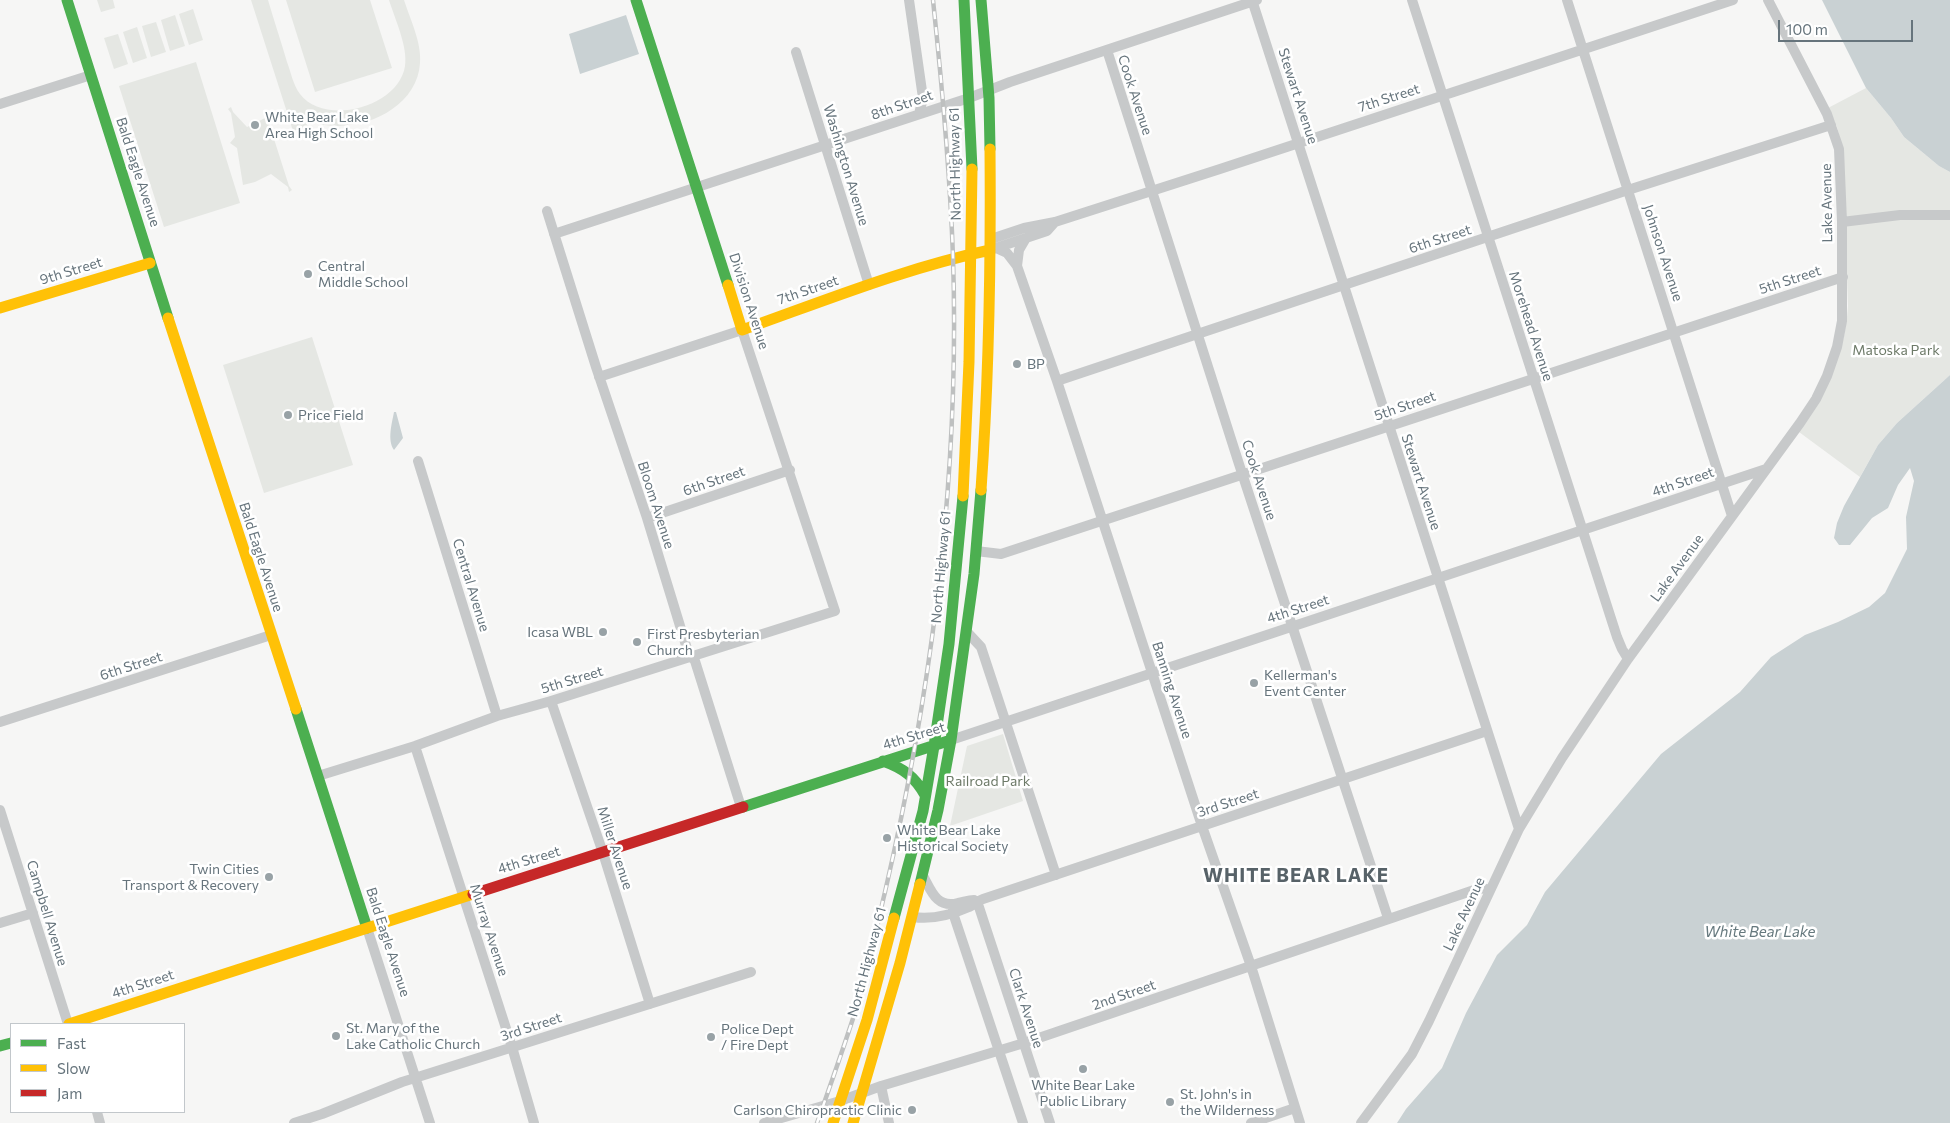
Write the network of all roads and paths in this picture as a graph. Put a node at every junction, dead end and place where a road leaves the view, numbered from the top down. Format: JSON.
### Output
{"nodes":[{"id":1,"x":67,"y":0,"type":"edge"},
{"id":2,"x":636,"y":0,"type":"edge"},
{"id":3,"x":909,"y":0,"type":"edge"},
{"id":4,"x":964,"y":0,"type":"edge"},
{"id":5,"x":981,"y":0,"type":"edge"},
{"id":6,"x":1412,"y":0,"type":"edge"},
{"id":7,"x":1567,"y":0,"type":"edge"},
{"id":8,"x":1733,"y":0,"type":"edge"},
{"id":9,"x":1768,"y":0,"type":"edge"},
{"id":10,"x":1254,"y":1,"type":"edge"},
{"id":11,"x":1582,"y":49,"type":"junction"},
{"id":12,"x":1107,"y":50,"type":"junction"},
{"id":13,"x":796,"y":52,"type":"dead end"},
{"id":14,"x":91,"y":75,"type":"junction"},
{"id":15,"x":989,"y":91,"type":"junction"},
{"id":16,"x":1443,"y":96,"type":"junction"},
{"id":17,"x":969,"y":98,"type":"junction"},
{"id":18,"x":0,"y":104,"type":"edge"},
{"id":19,"x":919,"y":114,"type":"junction"},
{"id":20,"x":1832,"y":125,"type":"junction"},
{"id":21,"x":1298,"y":144,"type":"junction"},
{"id":22,"x":826,"y":145,"type":"junction"},
{"id":23,"x":697,"y":188,"type":"junction"},
{"id":24,"x":1628,"y":190,"type":"junction"},
{"id":25,"x":1152,"y":191,"type":"junction"},
{"id":26,"x":547,"y":211,"type":"dead end"},
{"id":27,"x":1950,"y":216,"type":"edge"},
{"id":28,"x":1054,"y":222,"type":"junction"},
{"id":29,"x":1842,"y":222,"type":"junction"},
{"id":30,"x":554,"y":234,"type":"junction"},
{"id":31,"x":1489,"y":237,"type":"junction"},
{"id":32,"x":1026,"y":238,"type":"junction"},
{"id":33,"x":992,"y":246,"type":"junction"},
{"id":34,"x":971,"y":254,"type":"junction"},
{"id":35,"x":150,"y":263,"type":"junction"},
{"id":36,"x":1018,"y":266,"type":"junction"},
{"id":37,"x":1843,"y":277,"type":"junction"},
{"id":38,"x":869,"y":285,"type":"junction"},
{"id":39,"x":1345,"y":286,"type":"junction"},
{"id":40,"x":0,"y":308,"type":"edge"},
{"id":41,"x":742,"y":330,"type":"junction"},
{"id":42,"x":1674,"y":332,"type":"junction"},
{"id":43,"x":1199,"y":334,"type":"junction"},
{"id":44,"x":599,"y":377,"type":"junction"},
{"id":45,"x":1533,"y":378,"type":"junction"},
{"id":46,"x":1058,"y":381,"type":"junction"},
{"id":47,"x":1388,"y":426,"type":"junction"},
{"id":48,"x":418,"y":461,"type":"dead end"},
{"id":49,"x":1766,"y":469,"type":"junction"},
{"id":50,"x":790,"y":470,"type":"junction"},
{"id":51,"x":1242,"y":474,"type":"junction"},
{"id":52,"x":1721,"y":484,"type":"junction"},
{"id":53,"x":1732,"y":516,"type":"junction"},
{"id":54,"x":647,"y":518,"type":"junction"},
{"id":55,"x":1102,"y":521,"type":"junction"},
{"id":56,"x":960,"y":531,"type":"junction"},
{"id":57,"x":1584,"y":531,"type":"junction"},
{"id":58,"x":976,"y":551,"type":"junction"},
{"id":59,"x":1439,"y":578,"type":"junction"},
{"id":60,"x":835,"y":610,"type":"joint"},
{"id":61,"x":1293,"y":626,"type":"junction"},
{"id":62,"x":967,"y":632,"type":"junction"},
{"id":63,"x":270,"y":635,"type":"junction"},
{"id":64,"x":691,"y":657,"type":"junction"},
{"id":65,"x":1628,"y":659,"type":"junction"},
{"id":66,"x":1152,"y":673,"type":"junction"},
{"id":67,"x":551,"y":701,"type":"junction"},
{"id":68,"x":498,"y":716,"type":"junction"},
{"id":69,"x":0,"y":722,"type":"edge"},
{"id":70,"x":1007,"y":722,"type":"junction"},
{"id":71,"x":1487,"y":731,"type":"junction"},
{"id":72,"x":952,"y":740,"type":"junction"},
{"id":73,"x":415,"y":746,"type":"junction"},
{"id":74,"x":934,"y":746,"type":"junction"},
{"id":75,"x":883,"y":761,"type":"junction"},
{"id":76,"x":318,"y":776,"type":"junction"},
{"id":77,"x":1343,"y":780,"type":"junction"},
{"id":78,"x":925,"y":795,"type":"junction"},
{"id":79,"x":741,"y":807,"type":"junction"},
{"id":80,"x":0,"y":810,"type":"edge"},
{"id":81,"x":1202,"y":826,"type":"junction"},
{"id":82,"x":1519,"y":829,"type":"junction"},
{"id":83,"x":603,"y":853,"type":"junction"},
{"id":84,"x":922,"y":874,"type":"junction"},
{"id":85,"x":1056,"y":875,"type":"junction"},
{"id":86,"x":1490,"y":890,"type":"junction"},
{"id":87,"x":901,"y":892,"type":"junction"},
{"id":88,"x":463,"y":896,"type":"junction"},
{"id":89,"x":978,"y":901,"type":"junction"},
{"id":90,"x":953,"y":909,"type":"junction"},
{"id":91,"x":33,"y":912,"type":"junction"},
{"id":92,"x":913,"y":917,"type":"junction"},
{"id":93,"x":1388,"y":918,"type":"junction"},
{"id":94,"x":0,"y":922,"type":"edge"},
{"id":95,"x":367,"y":928,"type":"junction"},
{"id":96,"x":1250,"y":966,"type":"junction"},
{"id":97,"x":751,"y":972,"type":"dead end"},
{"id":98,"x":650,"y":1004,"type":"junction"},
{"id":99,"x":68,"y":1023,"type":"edge"},
{"id":100,"x":71,"y":1023,"type":"edge"},
{"id":101,"x":1024,"y":1043,"type":"junction"},
{"id":102,"x":512,"y":1047,"type":"junction"},
{"id":103,"x":999,"y":1051,"type":"junction"},
{"id":104,"x":415,"y":1079,"type":"junction"},
{"id":105,"x":881,"y":1086,"type":"junction"},
{"id":106,"x":862,"y":1094,"type":"junction"},
{"id":107,"x":840,"y":1101,"type":"junction"},
{"id":108,"x":1295,"y":1108,"type":"junction"},
{"id":109,"x":294,"y":1123,"type":"edge"},
{"id":110,"x":430,"y":1123,"type":"edge"},
{"id":111,"x":534,"y":1123,"type":"edge"},
{"id":112,"x":764,"y":1123,"type":"edge"},
{"id":113,"x":833,"y":1123,"type":"edge"},
{"id":114,"x":853,"y":1123,"type":"edge"},
{"id":115,"x":889,"y":1123,"type":"edge"},
{"id":116,"x":1023,"y":1123,"type":"edge"},
{"id":117,"x":1050,"y":1123,"type":"edge"},
{"id":118,"x":1251,"y":1123,"type":"edge"},
{"id":119,"x":1300,"y":1123,"type":"edge"},
{"id":120,"x":1361,"y":1123,"type":"edge"}],
"edges":[{"from":1,"to":14,"type":"street","name":"Bald Eagle Avenue"},
{"from":2,"to":23,"type":"street","name":"Division Avenue"},
{"from":3,"to":19,"type":"street"},
{"from":4,"to":17,"type":"street","name":"North Highway 61"},
{"from":5,"to":15,"type":"street"},
{"from":6,"to":16,"type":"street","name":"Morehead Avenue"},
{"from":7,"to":11,"type":"street","name":"Johnson Avenue"},
{"from":8,"to":11,"type":"street","name":"7th Street"},
{"from":9,"to":20,"type":"street","name":"Lake Avenue"},
{"from":10,"to":12,"type":"street","name":"8th Street"},
{"from":10,"to":21,"type":"street","name":"Stewart Avenue"},
{"from":11,"to":16,"type":"street","name":"7th Street"},
{"from":11,"to":24,"type":"street","name":"Johnson Avenue"},
{"from":12,"to":15,"type":"street","name":"8th Street"},
{"from":12,"to":25,"type":"street","name":"Cook Avenue"},
{"from":13,"to":22,"type":"street","name":"Washington Avenue"},
{"from":14,"to":18,"type":"street"},
{"from":14,"to":35,"type":"street","name":"Bald Eagle Avenue"},
{"from":15,"to":17,"type":"street","name":"8th Street"},
{"from":15,"to":33,"type":"street"},
{"from":16,"to":21,"type":"street","name":"7th Street"},
{"from":16,"to":31,"type":"street","name":"Morehead Avenue"},
{"from":17,"to":19,"type":"street","name":"8th Street"},
{"from":17,"to":34,"type":"street","name":"North Highway 61"},
{"from":19,"to":22,"type":"street","name":"8th Street"},
{"from":20,"to":24,"type":"street","name":"6th Street"},
{"from":20,"to":29,"type":"street","name":"Lake Avenue"},
{"from":21,"to":25,"type":"street","name":"7th Street"},
{"from":21,"to":39,"type":"street","name":"Stewart Avenue"},
{"from":22,"to":23,"type":"street","name":"8th Street"},
{"from":22,"to":38,"type":"street","name":"Washington Avenue"},
{"from":23,"to":30,"type":"street","name":"8th Street"},
{"from":23,"to":41,"type":"street","name":"Division Avenue"},
{"from":24,"to":31,"type":"street","name":"6th Street"},
{"from":24,"to":42,"type":"street","name":"Johnson Avenue"},
{"from":25,"to":28,"type":"street","name":"7th Street"},
{"from":25,"to":43,"type":"street","name":"Cook Avenue"},
{"from":26,"to":30,"type":"street","name":"Bloom Avenue"},
{"from":27,"to":29,"type":"street"},
{"from":28,"to":32,"type":"street","name":"7th Street"},
{"from":28,"to":33,"type":"street","name":"7th Street"},
{"from":29,"to":37,"type":"street","name":"Lake Avenue"},
{"from":30,"to":44,"type":"street","name":"Bloom Avenue"},
{"from":31,"to":39,"type":"street","name":"6th Street"},
{"from":31,"to":45,"type":"street","name":"Morehead Avenue"},
{"from":32,"to":33,"type":"street","name":"7th Street"},
{"from":32,"to":36,"type":"street"},
{"from":33,"to":34,"type":"street","name":"7th Street"},
{"from":33,"to":36,"type":"street","name":"Banning Avenue"},
{"from":33,"to":58,"type":"street"},
{"from":34,"to":38,"type":"street","name":"7th Street"},
{"from":34,"to":56,"type":"street","name":"North Highway 61"},
{"from":35,"to":40,"type":"street","name":"9th Street"},
{"from":35,"to":63,"type":"street","name":"Bald Eagle Avenue"},
{"from":36,"to":46,"type":"street","name":"Banning Avenue"},
{"from":37,"to":42,"type":"street","name":"5th Street"},
{"from":37,"to":49,"type":"street","name":"Lake Avenue"},
{"from":38,"to":41,"type":"street","name":"7th Street"},
{"from":39,"to":43,"type":"street","name":"6th Street"},
{"from":39,"to":47,"type":"street","name":"Stewart Avenue"},
{"from":41,"to":44,"type":"street","name":"7th Street"},
{"from":41,"to":50,"type":"street","name":"Division Avenue"},
{"from":42,"to":45,"type":"street","name":"5th Street"},
{"from":42,"to":52,"type":"street","name":"Johnson Avenue"},
{"from":43,"to":46,"type":"street","name":"6th Street"},
{"from":43,"to":51,"type":"street","name":"Cook Avenue"},
{"from":44,"to":54,"type":"street","name":"Bloom Avenue"},
{"from":45,"to":47,"type":"street","name":"5th Street"},
{"from":45,"to":57,"type":"street","name":"Morehead Avenue"},
{"from":46,"to":55,"type":"street","name":"Banning Avenue"},
{"from":47,"to":51,"type":"street","name":"5th Street"},
{"from":47,"to":59,"type":"street","name":"Stewart Avenue"},
{"from":48,"to":68,"type":"street","name":"Central Avenue"},
{"from":49,"to":52,"type":"street","name":"4th Street"},
{"from":49,"to":53,"type":"street","name":"Lake Avenue"},
{"from":50,"to":54,"type":"street","name":"6th Street"},
{"from":50,"to":60,"type":"street","name":"Division Avenue"},
{"from":51,"to":55,"type":"street","name":"5th Street"},
{"from":51,"to":61,"type":"street","name":"Cook Avenue"},
{"from":52,"to":53,"type":"street","name":"Johnson Avenue"},
{"from":52,"to":57,"type":"street","name":"4th Street"},
{"from":53,"to":65,"type":"street","name":"Lake Avenue"},
{"from":54,"to":64,"type":"street","name":"Bloom Avenue"},
{"from":55,"to":58,"type":"street","name":"5th Street"},
{"from":55,"to":66,"type":"street","name":"Banning Avenue"},
{"from":56,"to":58,"type":"street"},
{"from":56,"to":74,"type":"street","name":"North Highway 61"},
{"from":57,"to":59,"type":"street","name":"4th Street"},
{"from":57,"to":65,"type":"street","name":"Morehead Avenue"},
{"from":58,"to":62,"type":"street"},
{"from":59,"to":61,"type":"street","name":"4th Street"},
{"from":59,"to":71,"type":"street","name":"Stewart Avenue"},
{"from":60,"to":64,"type":"street","name":"5th Street"},
{"from":61,"to":66,"type":"street","name":"4th Street"},
{"from":61,"to":77,"type":"street","name":"Cook Avenue"},
{"from":62,"to":70,"type":"street"},
{"from":62,"to":72,"type":"street"},
{"from":63,"to":69,"type":"street","name":"6th Street"},
{"from":63,"to":76,"type":"street","name":"Bald Eagle Avenue"},
{"from":64,"to":67,"type":"street","name":"5th Street"},
{"from":64,"to":79,"type":"street","name":"Bloom Avenue"},
{"from":65,"to":82,"type":"street","name":"Lake Avenue"},
{"from":66,"to":70,"type":"street","name":"4th Street"},
{"from":66,"to":81,"type":"street","name":"Banning Avenue"},
{"from":67,"to":68,"type":"street","name":"5th Street"},
{"from":67,"to":83,"type":"street","name":"Miller Avenue"},
{"from":68,"to":73,"type":"street","name":"5th Street"},
{"from":70,"to":72,"type":"street","name":"4th Street"},
{"from":70,"to":85,"type":"street"},
{"from":71,"to":77,"type":"street","name":"3rd Street"},
{"from":71,"to":82,"type":"street","name":"Stewart Avenue"},
{"from":72,"to":74,"type":"street","name":"4th Street"},
{"from":72,"to":84,"type":"street"},
{"from":73,"to":76,"type":"street","name":"5th Street"},
{"from":73,"to":88,"type":"street","name":"Murray Avenue"},
{"from":74,"to":75,"type":"street","name":"4th Street"},
{"from":74,"to":78,"type":"street","name":"North Highway 61"},
{"from":75,"to":78,"type":"street"},
{"from":75,"to":79,"type":"street","name":"4th Street"},
{"from":76,"to":95,"type":"street","name":"Bald Eagle Avenue"},
{"from":77,"to":81,"type":"street","name":"3rd Street"},
{"from":77,"to":93,"type":"street","name":"Cook Avenue"},
{"from":78,"to":87,"type":"street","name":"North Highway 61"},
{"from":79,"to":83,"type":"street","name":"4th Street"},
{"from":80,"to":91,"type":"street","name":"Campbell Avenue"},
{"from":81,"to":85,"type":"street","name":"3rd Street"},
{"from":81,"to":96,"type":"street","name":"Banning Avenue"},
{"from":82,"to":86,"type":"street","name":"Lake Avenue"},
{"from":83,"to":88,"type":"street","name":"4th Street"},
{"from":83,"to":98,"type":"street","name":"Miller Avenue"},
{"from":84,"to":90,"type":"street"},
{"from":84,"to":92,"type":"street"},
{"from":85,"to":89,"type":"street","name":"3rd Street"},
{"from":86,"to":93,"type":"street","name":"2nd Street"},
{"from":86,"to":120,"type":"street","name":"Lake Avenue"},
{"from":87,"to":92,"type":"street"},
{"from":87,"to":107,"type":"street","name":"North Highway 61"},
{"from":88,"to":95,"type":"street","name":"4th Street"},
{"from":88,"to":102,"type":"street","name":"Murray Avenue"},
{"from":89,"to":90,"type":"street","name":"3rd Street"},
{"from":89,"to":101,"type":"street","name":"Clark Avenue"},
{"from":90,"to":92,"type":"street","name":"3rd Street"},
{"from":90,"to":103,"type":"street"},
{"from":91,"to":94,"type":"street"},
{"from":91,"to":99,"type":"street","name":"Campbell Avenue"},
{"from":92,"to":106,"type":"street"},
{"from":93,"to":96,"type":"street","name":"2nd Street"},
{"from":95,"to":100,"type":"street","name":"4th Street"},
{"from":95,"to":104,"type":"street","name":"Bald Eagle Avenue"},
{"from":96,"to":101,"type":"street","name":"2nd Street"},
{"from":96,"to":108,"type":"street","name":"Banning Avenue"},
{"from":97,"to":98,"type":"street","name":"3rd Street"},
{"from":98,"to":102,"type":"street","name":"3rd Street"},
{"from":101,"to":103,"type":"street","name":"2nd Street"},
{"from":101,"to":117,"type":"street","name":"Clark Avenue"},
{"from":102,"to":104,"type":"street","name":"3rd Street"},
{"from":102,"to":111,"type":"street","name":"Murray Avenue"},
{"from":103,"to":105,"type":"street","name":"2nd Street"},
{"from":103,"to":116,"type":"street"},
{"from":104,"to":109,"type":"street","name":"3rd Street"},
{"from":104,"to":110,"type":"street","name":"Bald Eagle Avenue"},
{"from":105,"to":106,"type":"street","name":"2nd Street"},
{"from":105,"to":115,"type":"street"},
{"from":106,"to":107,"type":"street","name":"2nd Street"},
{"from":106,"to":114,"type":"street"},
{"from":107,"to":112,"type":"street","name":"2nd Street"},
{"from":107,"to":113,"type":"street","name":"North Highway 61"},
{"from":108,"to":118,"type":"street"},
{"from":108,"to":119,"type":"street","name":"Banning Avenue"}]}
